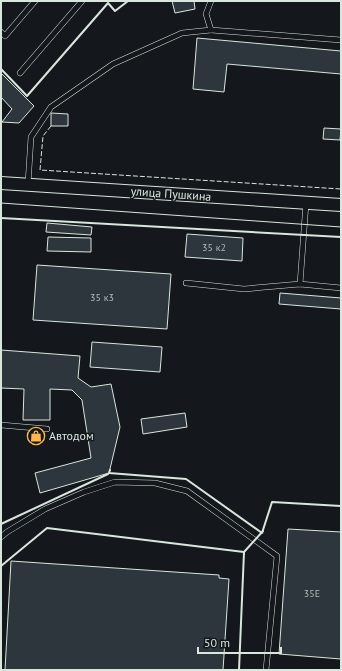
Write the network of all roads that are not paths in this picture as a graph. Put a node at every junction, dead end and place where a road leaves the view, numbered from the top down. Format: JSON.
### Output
{"nodes":[{"id":1,"x":35,"y":1,"type":"edge"},
{"id":2,"x":82,"y":1,"type":"edge"},
{"id":3,"x":211,"y":1,"type":"edge"},
{"id":4,"x":211,"y":30,"type":"junction"},
{"id":5,"x":1,"y":32,"type":"edge"},
{"id":6,"x":341,"y":40,"type":"edge"},
{"id":7,"x":20,"y":73,"type":"dead end"},
{"id":8,"x":1,"y":183,"type":"edge"},
{"id":9,"x":28,"y":184,"type":"junction"},
{"id":10,"x":306,"y":203,"type":"junction"},
{"id":11,"x":341,"y":205,"type":"edge"},
{"id":12,"x":186,"y":283,"type":"dead end"},
{"id":13,"x":300,"y":284,"type":"junction"},
{"id":14,"x":341,"y":288,"type":"edge"},
{"id":15,"x":1,"y":425,"type":"edge"},
{"id":16,"x":47,"y":429,"type":"dead end"},
{"id":17,"x":1,"y":537,"type":"edge"},
{"id":18,"x":266,"y":670,"type":"edge"}],
"edges":[{"from":1,"to":5,"type":"lane"},
{"from":2,"to":7,"type":"lane"},
{"from":3,"to":4,"type":"lane"},
{"from":4,"to":6,"type":"lane"},
{"from":4,"to":9,"type":"lane"},
{"from":8,"to":9,"type":"street","name":"улица Пушкина"},
{"from":9,"to":10,"type":"street","name":"улица Пушкина"},
{"from":10,"to":11,"type":"street","name":"улица Пушкина"},
{"from":10,"to":13,"type":"lane"},
{"from":12,"to":13,"type":"lane"},
{"from":13,"to":14,"type":"lane"},
{"from":15,"to":16,"type":"lane"},
{"from":17,"to":18,"type":"lane"}]}
